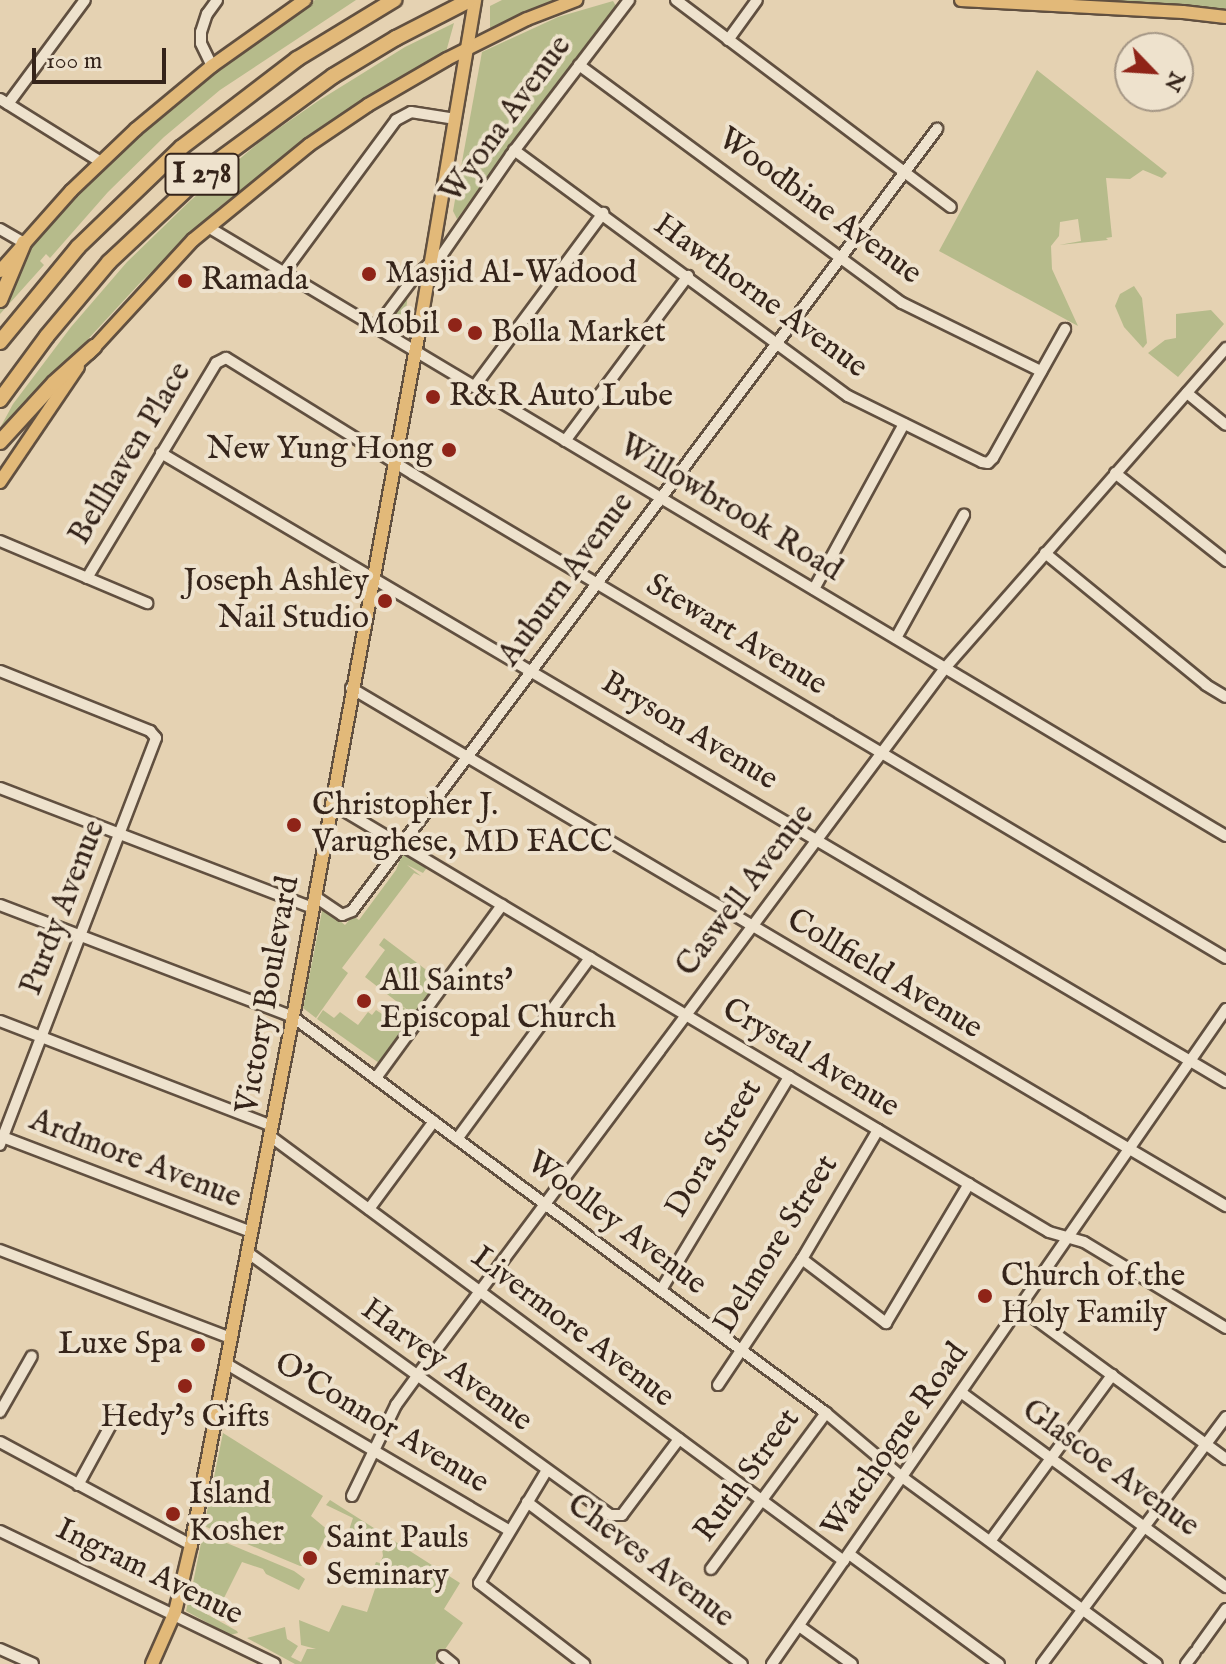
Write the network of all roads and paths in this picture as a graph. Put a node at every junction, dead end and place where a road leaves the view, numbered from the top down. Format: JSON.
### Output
{"nodes":[{"id":1,"x":85,"y":0,"type":"edge"},
{"id":2,"x":217,"y":0,"type":"edge"},
{"id":3,"x":305,"y":0,"type":"edge"},
{"id":4,"x":394,"y":0,"type":"edge"},
{"id":5,"x":576,"y":0,"type":"edge"},
{"id":6,"x":629,"y":0,"type":"edge"},
{"id":7,"x":676,"y":0,"type":"edge"},
{"id":8,"x":757,"y":0,"type":"edge"},
{"id":9,"x":961,"y":0,"type":"edge"},
{"id":10,"x":468,"y":2,"type":"edge"},
{"id":11,"x":1226,"y":17,"type":"edge"},
{"id":12,"x":728,"y":40,"type":"junction"},
{"id":13,"x":467,"y":50,"type":"junction"},
{"id":14,"x":579,"y":65,"type":"junction"},
{"id":15,"x":212,"y":66,"type":"junction"},
{"id":16,"x":4,"y":102,"type":"edge"},
{"id":17,"x":455,"y":119,"type":"junction"},
{"id":18,"x":937,"y":129,"type":"dead end"},
{"id":19,"x":514,"y":150,"type":"junction"},
{"id":20,"x":101,"y":162,"type":"junction"},
{"id":21,"x":904,"y":172,"type":"junction"},
{"id":22,"x":951,"y":207,"type":"dead end"},
{"id":23,"x":603,"y":213,"type":"junction"},
{"id":24,"x":208,"y":227,"type":"junction"},
{"id":25,"x":0,"y":229,"type":"edge"},
{"id":26,"x":24,"y":243,"type":"junction"},
{"id":27,"x":841,"y":256,"type":"junction"},
{"id":28,"x":430,"y":268,"type":"junction"},
{"id":29,"x":0,"y":271,"type":"edge"},
{"id":30,"x":284,"y":272,"type":"junction"},
{"id":31,"x":688,"y":276,"type":"junction"},
{"id":32,"x":0,"y":300,"type":"edge"},
{"id":33,"x":376,"y":328,"type":"junction"},
{"id":34,"x":1065,"y":329,"type":"dead end"},
{"id":35,"x":0,"y":342,"type":"edge"},
{"id":36,"x":776,"y":342,"type":"junction"},
{"id":37,"x":94,"y":347,"type":"junction"},
{"id":38,"x":1226,"y":348,"type":"edge"},
{"id":39,"x":414,"y":351,"type":"junction"},
{"id":40,"x":221,"y":358,"type":"joint"},
{"id":41,"x":1041,"y":371,"type":"junction"},
{"id":42,"x":474,"y":387,"type":"junction"},
{"id":43,"x":1187,"y":393,"type":"junction"},
{"id":44,"x":0,"y":400,"type":"edge"},
{"id":45,"x":904,"y":424,"type":"junction"},
{"id":46,"x":1226,"y":425,"type":"edge"},
{"id":47,"x":565,"y":441,"type":"junction"},
{"id":48,"x":0,"y":442,"type":"edge"},
{"id":49,"x":161,"y":453,"type":"junction"},
{"id":50,"x":393,"y":460,"type":"junction"},
{"id":51,"x":1115,"y":473,"type":"junction"},
{"id":52,"x":0,"y":482,"type":"edge"},
{"id":53,"x":661,"y":498,"type":"junction"},
{"id":54,"x":964,"y":515,"type":"dead end"},
{"id":55,"x":0,"y":541,"type":"edge"},
{"id":56,"x":1045,"y":553,"type":"junction"},
{"id":57,"x":1226,"y":561,"type":"edge"},
{"id":58,"x":372,"y":576,"type":"junction"},
{"id":59,"x":87,"y":578,"type":"junction"},
{"id":60,"x":597,"y":584,"type":"junction"},
{"id":61,"x":814,"y":589,"type":"junction"},
{"id":62,"x":147,"y":603,"type":"dead end"},
{"id":63,"x":896,"y":638,"type":"junction"},
{"id":64,"x":945,"y":668,"type":"junction"},
{"id":65,"x":533,"y":670,"type":"junction"},
{"id":66,"x":0,"y":671,"type":"edge"},
{"id":67,"x":351,"y":688,"type":"junction"},
{"id":68,"x":1226,"y":697,"type":"edge"},
{"id":69,"x":881,"y":753,"type":"junction"},
{"id":70,"x":468,"y":757,"type":"junction"},
{"id":71,"x":0,"y":788,"type":"edge"},
{"id":72,"x":331,"y":803,"type":"junction"},
{"id":73,"x":121,"y":834,"type":"junction"},
{"id":74,"x":1226,"y":836,"type":"edge"},
{"id":75,"x":817,"y":839,"type":"junction"},
{"id":76,"x":401,"y":843,"type":"junction"},
{"id":77,"x":313,"y":902,"type":"junction"},
{"id":78,"x":0,"y":905,"type":"edge"},
{"id":79,"x":502,"y":905,"type":"junction"},
{"id":80,"x":751,"y":927,"type":"junction"},
{"id":81,"x":81,"y":936,"type":"junction"},
{"id":82,"x":590,"y":958,"type":"junction"},
{"id":83,"x":1226,"y":958,"type":"edge"},
{"id":84,"x":1226,"y":1009,"type":"edge"},
{"id":85,"x":686,"y":1016,"type":"junction"},
{"id":86,"x":293,"y":1017,"type":"junction"},
{"id":87,"x":0,"y":1021,"type":"edge"},
{"id":88,"x":42,"y":1037,"type":"junction"},
{"id":89,"x":1191,"y":1061,"type":"junction"},
{"id":90,"x":789,"y":1077,"type":"junction"},
{"id":91,"x":376,"y":1078,"type":"junction"},
{"id":92,"x":1226,"y":1082,"type":"edge"},
{"id":93,"x":434,"y":1121,"type":"junction"},
{"id":94,"x":878,"y":1130,"type":"junction"},
{"id":95,"x":271,"y":1131,"type":"junction"},
{"id":96,"x":1,"y":1139,"type":"edge"},
{"id":97,"x":457,"y":1139,"type":"junction"},
{"id":98,"x":1130,"y":1150,"type":"junction"},
{"id":99,"x":969,"y":1184,"type":"junction"},
{"id":100,"x":545,"y":1204,"type":"junction"},
{"id":101,"x":1226,"y":1206,"type":"edge"},
{"id":102,"x":369,"y":1209,"type":"junction"},
{"id":103,"x":251,"y":1232,"type":"junction"},
{"id":104,"x":1067,"y":1237,"type":"junction"},
{"id":105,"x":0,"y":1250,"type":"edge"},
{"id":106,"x":247,"y":1252,"type":"junction"},
{"id":107,"x":802,"y":1259,"type":"junction"},
{"id":108,"x":661,"y":1290,"type":"junction"},
{"id":109,"x":479,"y":1291,"type":"junction"},
{"id":110,"x":1019,"y":1307,"type":"junction"},
{"id":111,"x":1226,"y":1328,"type":"edge"},
{"id":112,"x":230,"y":1338,"type":"junction"},
{"id":113,"x":743,"y":1351,"type":"junction"},
{"id":114,"x":32,"y":1356,"type":"dead end"},
{"id":115,"x":225,"y":1363,"type":"junction"},
{"id":116,"x":1112,"y":1375,"type":"junction"},
{"id":117,"x":416,"y":1377,"type":"junction"},
{"id":118,"x":718,"y":1385,"type":"dead end"},
{"id":119,"x":962,"y":1393,"type":"junction"},
{"id":120,"x":120,"y":1408,"type":"dead end"},
{"id":121,"x":0,"y":1412,"type":"edge"},
{"id":122,"x":826,"y":1413,"type":"junction"},
{"id":123,"x":1226,"y":1417,"type":"edge"},
{"id":124,"x":679,"y":1439,"type":"junction"},
{"id":125,"x":0,"y":1442,"type":"edge"},
{"id":126,"x":1206,"y":1444,"type":"junction"},
{"id":127,"x":375,"y":1450,"type":"junction"},
{"id":128,"x":1052,"y":1458,"type":"junction"},
{"id":129,"x":1226,"y":1459,"type":"edge"},
{"id":130,"x":547,"y":1470,"type":"junction"},
{"id":131,"x":902,"y":1477,"type":"junction"},
{"id":132,"x":78,"y":1485,"type":"junction"},
{"id":133,"x":352,"y":1496,"type":"dead end"},
{"id":134,"x":762,"y":1501,"type":"junction"},
{"id":135,"x":527,"y":1502,"type":"junction"},
{"id":136,"x":1145,"y":1527,"type":"junction"},
{"id":137,"x":509,"y":1530,"type":"junction"},
{"id":138,"x":0,"y":1531,"type":"edge"},
{"id":139,"x":991,"y":1540,"type":"junction"},
{"id":140,"x":191,"y":1545,"type":"junction"},
{"id":141,"x":846,"y":1558,"type":"junction"},
{"id":142,"x":711,"y":1569,"type":"dead end"},
{"id":143,"x":1226,"y":1587,"type":"edge"},
{"id":144,"x":1083,"y":1609,"type":"junction"},
{"id":145,"x":1226,"y":1609,"type":"edge"},
{"id":146,"x":175,"y":1612,"type":"junction"},
{"id":147,"x":799,"y":1626,"type":"junction"},
{"id":148,"x":0,"y":1649,"type":"edge"},
{"id":149,"x":443,"y":1656,"type":"dead end"},
{"id":150,"x":33,"y":1664,"type":"edge"},
{"id":151,"x":152,"y":1664,"type":"edge"},
{"id":152,"x":275,"y":1664,"type":"edge"},
{"id":153,"x":453,"y":1664,"type":"edge"},
{"id":154,"x":584,"y":1664,"type":"edge"},
{"id":155,"x":742,"y":1664,"type":"edge"},
{"id":156,"x":772,"y":1664,"type":"edge"},
{"id":157,"x":852,"y":1664,"type":"edge"},
{"id":158,"x":999,"y":1664,"type":"edge"},
{"id":159,"x":1042,"y":1664,"type":"edge"},
{"id":160,"x":1157,"y":1664,"type":"edge"},
{"id":161,"x":1186,"y":1664,"type":"edge"}],
"edges":[{"from":1,"to":16,"type":"street"},
{"from":2,"to":15,"type":"street"},
{"from":3,"to":15,"type":"main road"},
{"from":4,"to":35,"type":"highway","number":"I 278"},
{"from":5,"to":13,"type":"main road"},
{"from":6,"to":14,"type":"street","name":"Wyona Avenue"},
{"from":7,"to":12,"type":"street"},
{"from":8,"to":12,"type":"street"},
{"from":9,"to":11,"type":"main road"},
{"from":10,"to":13,"type":"main road","name":"Victory Boulevard"},
{"from":10,"to":44,"type":"highway","number":"I 278"},
{"from":12,"to":21,"type":"street"},
{"from":13,"to":17,"type":"main road","name":"Victory Boulevard"},
{"from":13,"to":24,"type":"main road"},
{"from":14,"to":19,"type":"street","name":"Wyona Avenue"},
{"from":14,"to":27,"type":"street","name":"Woodbine Avenue"},
{"from":15,"to":20,"type":"main road"},
{"from":16,"to":20,"type":"street"},
{"from":17,"to":28,"type":"main road","name":"Victory Boulevard"},
{"from":17,"to":30,"type":"street"},
{"from":18,"to":21,"type":"street","name":"Auburn Avenue"},
{"from":19,"to":23,"type":"street","name":"Hawthorne Avenue"},
{"from":19,"to":28,"type":"street","name":"Wyona Avenue"},
{"from":20,"to":26,"type":"main road"},
{"from":21,"to":22,"type":"street"},
{"from":21,"to":27,"type":"street","name":"Auburn Avenue"},
{"from":23,"to":31,"type":"street","name":"Hawthorne Avenue"},
{"from":23,"to":42,"type":"street"},
{"from":24,"to":30,"type":"street","name":"Willowbrook Road"},
{"from":24,"to":37,"type":"main road"},
{"from":25,"to":26,"type":"street"},
{"from":26,"to":29,"type":"main road"},
{"from":26,"to":32,"type":"highway"},
{"from":27,"to":36,"type":"street","name":"Auburn Avenue"},
{"from":27,"to":41,"type":"street","name":"Woodbine Avenue"},
{"from":28,"to":33,"type":"street","name":"Wyona Avenue"},
{"from":28,"to":39,"type":"main road","name":"Victory Boulevard"},
{"from":30,"to":33,"type":"street","name":"Willowbrook Road"},
{"from":31,"to":36,"type":"street","name":"Hawthorne Avenue"},
{"from":31,"to":47,"type":"street"},
{"from":33,"to":39,"type":"street","name":"Willowbrook Road"},
{"from":34,"to":41,"type":"street"},
{"from":36,"to":45,"type":"street","name":"Hawthorne Avenue"},
{"from":36,"to":53,"type":"street","name":"Auburn Avenue"},
{"from":37,"to":48,"type":"highway"},
{"from":37,"to":52,"type":"main road"},
{"from":38,"to":43,"type":"street","name":"Caswell Avenue"},
{"from":39,"to":42,"type":"street","name":"Willowbrook Road"},
{"from":39,"to":50,"type":"main road","name":"Victory Boulevard"},
{"from":40,"to":49,"type":"street","name":"Bellhaven Place"},
{"from":40,"to":50,"type":"street","name":"Stewart Avenue"},
{"from":41,"to":45,"type":"street","name":"Hawthorne Avenue"},
{"from":42,"to":47,"type":"street","name":"Willowbrook Road"},
{"from":43,"to":46,"type":"street"},
{"from":43,"to":51,"type":"street","name":"Caswell Avenue"},
{"from":45,"to":61,"type":"street"},
{"from":47,"to":53,"type":"street","name":"Willowbrook Road"},
{"from":49,"to":58,"type":"street","name":"Bryson Avenue"},
{"from":49,"to":59,"type":"street","name":"Bellhaven Place"},
{"from":50,"to":58,"type":"main road","name":"Victory Boulevard"},
{"from":50,"to":60,"type":"street","name":"Stewart Avenue"},
{"from":51,"to":56,"type":"street","name":"Caswell Avenue"},
{"from":51,"to":57,"type":"street"},
{"from":53,"to":60,"type":"street","name":"Auburn Avenue"},
{"from":53,"to":61,"type":"street","name":"Willowbrook Road"},
{"from":54,"to":63,"type":"street"},
{"from":55,"to":59,"type":"street"},
{"from":56,"to":64,"type":"street","name":"Caswell Avenue"},
{"from":56,"to":68,"type":"street"},
{"from":58,"to":65,"type":"street","name":"Bryson Avenue"},
{"from":58,"to":67,"type":"main road","name":"Victory Boulevard"},
{"from":59,"to":62,"type":"street"},
{"from":60,"to":65,"type":"street","name":"Auburn Avenue"},
{"from":60,"to":69,"type":"street","name":"Stewart Avenue"},
{"from":61,"to":63,"type":"street","name":"Willowbrook Road"},
{"from":63,"to":64,"type":"street","name":"Willowbrook Road"},
{"from":64,"to":69,"type":"street","name":"Caswell Avenue"},
{"from":64,"to":74,"type":"street","name":"Willowbrook Road"},
{"from":65,"to":70,"type":"street","name":"Auburn Avenue"},
{"from":65,"to":75,"type":"street","name":"Bryson Avenue"},
{"from":66,"to":73,"type":"street","name":"Purdy Avenue"},
{"from":67,"to":70,"type":"street","name":"Collfield Avenue"},
{"from":67,"to":72,"type":"main road","name":"Victory Boulevard"},
{"from":69,"to":75,"type":"street","name":"Caswell Avenue"},
{"from":69,"to":83,"type":"street","name":"Stewart Avenue"},
{"from":70,"to":76,"type":"street","name":"Auburn Avenue"},
{"from":70,"to":80,"type":"street","name":"Collfield Avenue"},
{"from":71,"to":73,"type":"street"},
{"from":72,"to":76,"type":"street","name":"Crystal Avenue"},
{"from":72,"to":77,"type":"main road","name":"Victory Boulevard"},
{"from":73,"to":77,"type":"street"},
{"from":73,"to":81,"type":"street","name":"Purdy Avenue"},
{"from":75,"to":80,"type":"street","name":"Caswell Avenue"},
{"from":75,"to":89,"type":"street","name":"Bryson Avenue"},
{"from":76,"to":77,"type":"street","name":"Auburn Avenue"},
{"from":76,"to":79,"type":"street","name":"Crystal Avenue"},
{"from":77,"to":86,"type":"main road","name":"Victory Boulevard"},
{"from":78,"to":81,"type":"street","name":"Woolley Avenue"},
{"from":79,"to":82,"type":"street","name":"Crystal Avenue"},
{"from":79,"to":91,"type":"street"},
{"from":80,"to":85,"type":"street","name":"Caswell Avenue"},
{"from":80,"to":98,"type":"street","name":"Collfield Avenue"},
{"from":81,"to":86,"type":"street","name":"Woolley Avenue"},
{"from":81,"to":88,"type":"street","name":"Purdy Avenue"},
{"from":82,"to":85,"type":"street","name":"Crystal Avenue"},
{"from":82,"to":97,"type":"street"},
{"from":84,"to":89,"type":"street","name":"Watchogue Road"},
{"from":85,"to":90,"type":"street","name":"Crystal Avenue"},
{"from":85,"to":100,"type":"street","name":"Caswell Avenue"},
{"from":86,"to":91,"type":"street","name":"Woolley Avenue"},
{"from":86,"to":95,"type":"main road","name":"Victory Boulevard"},
{"from":87,"to":88,"type":"street","name":"Livermore Avenue"},
{"from":88,"to":95,"type":"street","name":"Livermore Avenue"},
{"from":88,"to":96,"type":"street","name":"Purdy Avenue"},
{"from":89,"to":92,"type":"street","name":"Bryson Avenue"},
{"from":89,"to":98,"type":"street","name":"Watchogue Road"},
{"from":90,"to":94,"type":"street","name":"Crystal Avenue"},
{"from":90,"to":108,"type":"street","name":"Dora Street"},
{"from":91,"to":93,"type":"street","name":"Woolley Avenue"},
{"from":93,"to":97,"type":"street","name":"Woolley Avenue"},
{"from":93,"to":102,"type":"street"},
{"from":94,"to":99,"type":"street","name":"Crystal Avenue"},
{"from":94,"to":107,"type":"street","name":"Delmore Street"},
{"from":95,"to":102,"type":"street","name":"Livermore Avenue"},
{"from":95,"to":103,"type":"main road","name":"Victory Boulevard"},
{"from":96,"to":103,"type":"street","name":"Ardmore Avenue"},
{"from":97,"to":100,"type":"street","name":"Woolley Avenue"},
{"from":98,"to":101,"type":"street","name":"Collfield Avenue"},
{"from":98,"to":104,"type":"street","name":"Watchogue Road"},
{"from":99,"to":104,"type":"street","name":"Crystal Avenue"},
{"from":99,"to":107,"type":"street"},
{"from":100,"to":108,"type":"street","name":"Woolley Avenue"},
{"from":100,"to":109,"type":"street","name":"Caswell Avenue"},
{"from":102,"to":109,"type":"street","name":"Livermore Avenue"},
{"from":103,"to":106,"type":"main road","name":"Victory Boulevard"},
{"from":104,"to":110,"type":"street","name":"Watchogue Road"},
{"from":104,"to":111,"type":"street","name":"Crystal Avenue"},
{"from":105,"to":112,"type":"street"},
{"from":106,"to":112,"type":"main road","name":"Victory Boulevard"},
{"from":106,"to":117,"type":"street","name":"Harvey Avenue"},
{"from":107,"to":113,"type":"street","name":"Delmore Street"},
{"from":108,"to":113,"type":"street","name":"Woolley Avenue"},
{"from":109,"to":117,"type":"street","name":"Caswell Avenue"},
{"from":109,"to":124,"type":"street","name":"Livermore Avenue"},
{"from":110,"to":116,"type":"street"},
{"from":110,"to":119,"type":"street","name":"Watchogue Road"},
{"from":112,"to":115,"type":"main road","name":"Victory Boulevard"},
{"from":113,"to":118,"type":"street","name":"Delmore Street"},
{"from":113,"to":122,"type":"street","name":"Woolley Avenue"},
{"from":114,"to":121,"type":"street"},
{"from":115,"to":127,"type":"street","name":"O'Connor Avenue"},
{"from":115,"to":140,"type":"main road","name":"Victory Boulevard"},
{"from":116,"to":126,"type":"street"},
{"from":116,"to":128,"type":"street"},
{"from":117,"to":127,"type":"street","name":"Caswell Avenue"},
{"from":117,"to":130,"type":"street","name":"Harvey Avenue"},
{"from":119,"to":128,"type":"street","name":"Glascoe Avenue"},
{"from":119,"to":131,"type":"street","name":"Watchogue Road"},
{"from":120,"to":132,"type":"street"},
{"from":122,"to":131,"type":"street","name":"Woolley Avenue"},
{"from":122,"to":134,"type":"street","name":"Ruth Street"},
{"from":123,"to":126,"type":"street"},
{"from":124,"to":130,"type":"street","name":"Harvey Avenue"},
{"from":124,"to":134,"type":"street","name":"Livermore Avenue"},
{"from":125,"to":132,"type":"street"},
{"from":126,"to":129,"type":"street"},
{"from":126,"to":136,"type":"street"},
{"from":127,"to":133,"type":"street","name":"Caswell Avenue"},
{"from":127,"to":137,"type":"street","name":"O'Connor Avenue"},
{"from":128,"to":136,"type":"street","name":"Glascoe Avenue"},
{"from":128,"to":139,"type":"street"},
{"from":130,"to":135,"type":"street"},
{"from":131,"to":139,"type":"street","name":"Woolley Avenue"},
{"from":131,"to":141,"type":"street","name":"Watchogue Road"},
{"from":132,"to":140,"type":"street"},
{"from":134,"to":141,"type":"street","name":"Livermore Avenue"},
{"from":134,"to":142,"type":"street","name":"Ruth Street"},
{"from":135,"to":137,"type":"street"},
{"from":135,"to":155,"type":"street","name":"Cheves Avenue"},
{"from":136,"to":143,"type":"street","name":"Glascoe Avenue"},
{"from":136,"to":144,"type":"street"},
{"from":137,"to":154,"type":"street"},
{"from":138,"to":146,"type":"street","name":"Ingram Avenue"},
{"from":139,"to":144,"type":"street","name":"Woolley Avenue"},
{"from":140,"to":146,"type":"main road","name":"Victory Boulevard"},
{"from":141,"to":147,"type":"street","name":"Watchogue Road"},
{"from":141,"to":158,"type":"street","name":"Livermore Avenue"},
{"from":144,"to":159,"type":"street"},
{"from":144,"to":160,"type":"street","name":"Woolley Avenue"},
{"from":145,"to":161,"type":"street"},
{"from":146,"to":151,"type":"main road","name":"Victory Boulevard"},
{"from":146,"to":152,"type":"street","name":"Ingram Avenue"},
{"from":147,"to":156,"type":"street","name":"Watchogue Road"},
{"from":147,"to":157,"type":"street"},
{"from":148,"to":150,"type":"street"},
{"from":149,"to":153,"type":"street"}]}
